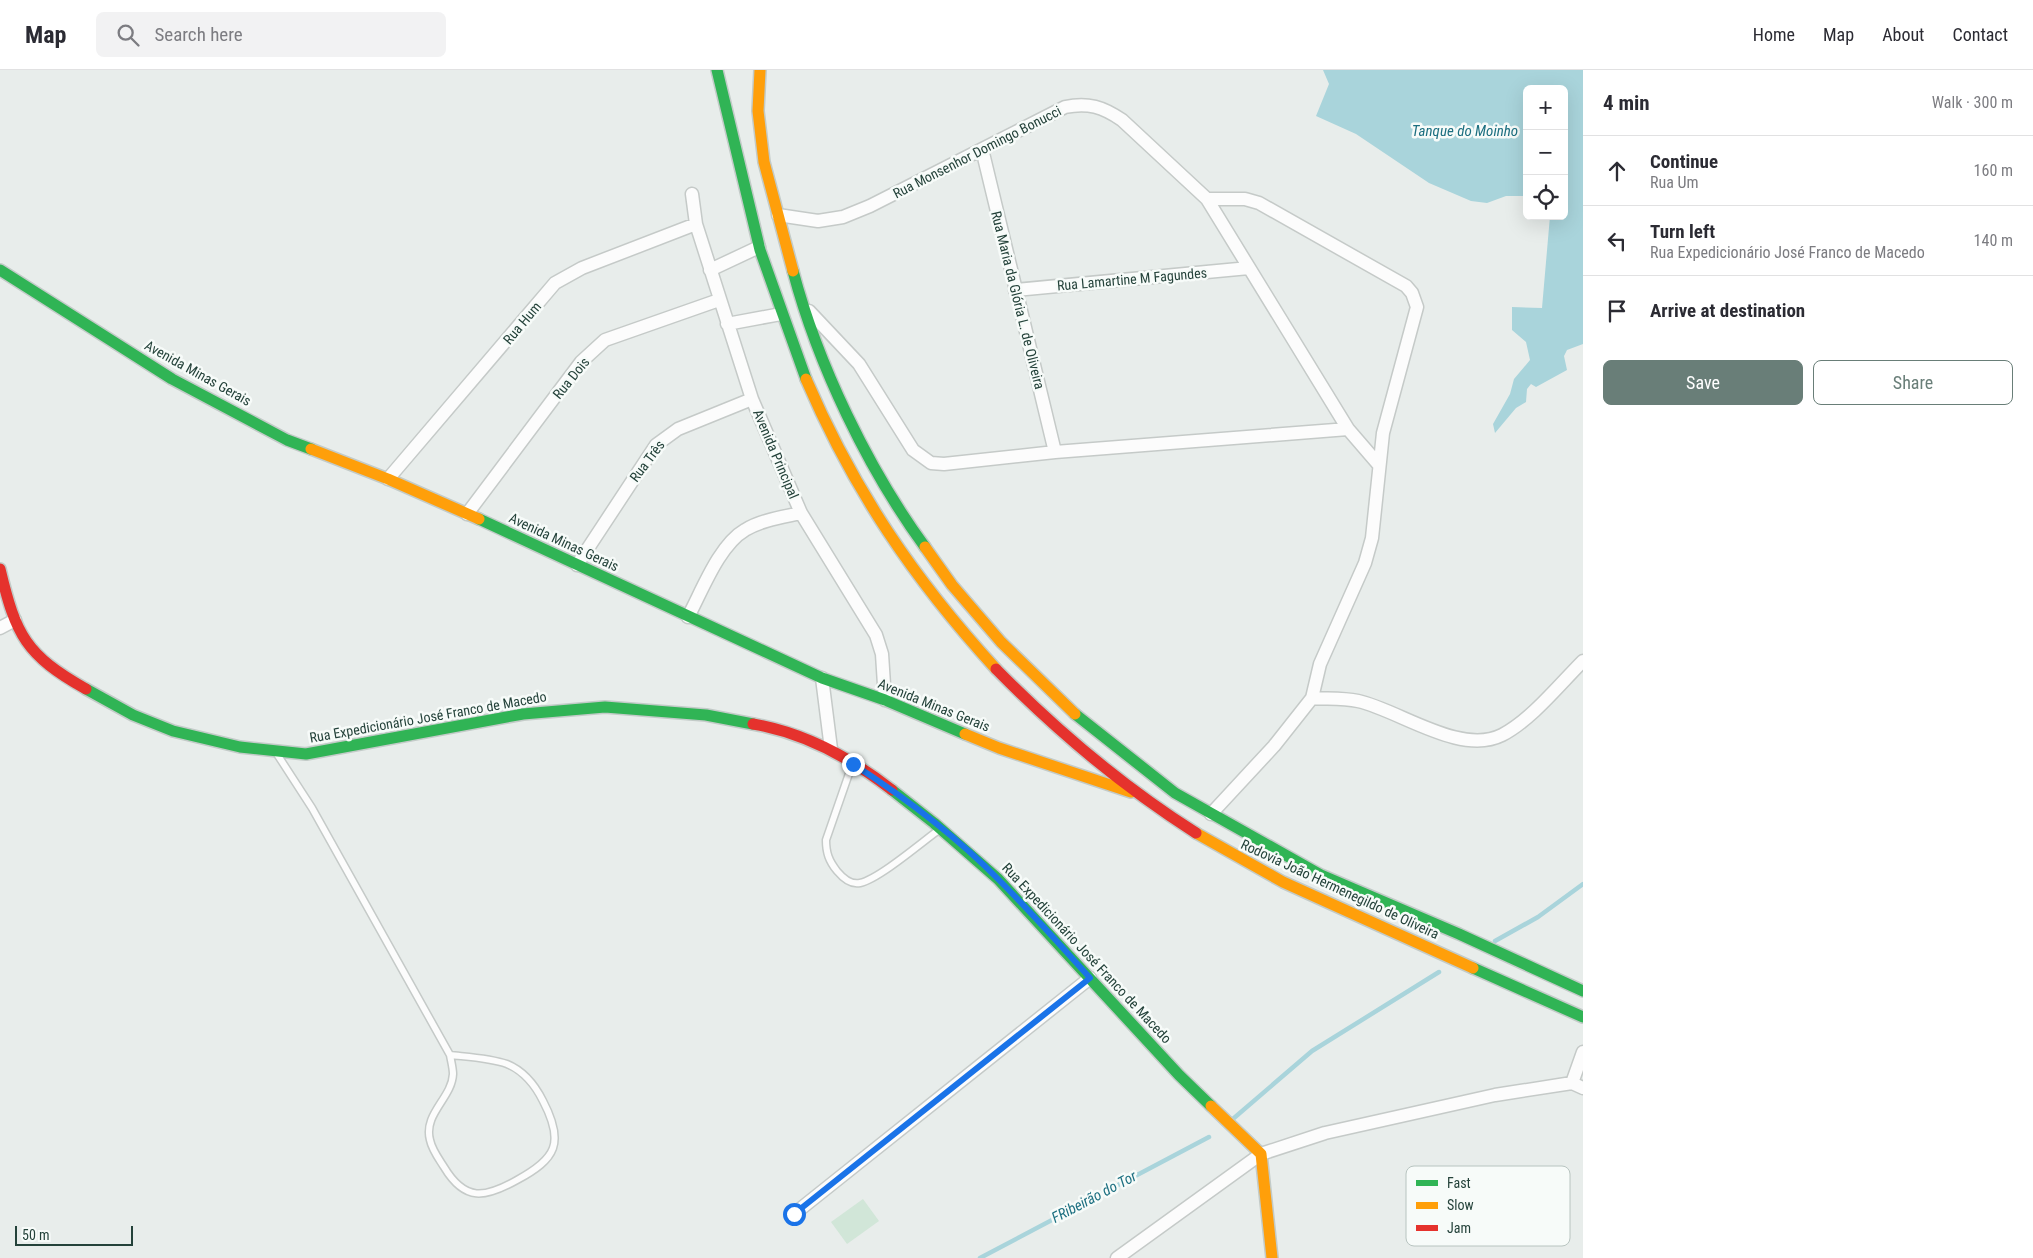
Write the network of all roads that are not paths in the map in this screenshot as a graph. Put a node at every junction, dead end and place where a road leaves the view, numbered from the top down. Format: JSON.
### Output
{"nodes":[{"id":1,"x":717,"y":70,"type":"edge"},
{"id":2,"x":760,"y":70,"type":"edge"},
{"id":3,"x":982,"y":149,"type":"junction"},
{"id":4,"x":692,"y":194,"type":"dead end"},
{"id":5,"x":1207,"y":200,"type":"junction"},
{"id":6,"x":778,"y":215,"type":"junction"},
{"id":7,"x":696,"y":224,"type":"junction"},
{"id":8,"x":759,"y":246,"type":"junction"},
{"id":9,"x":1249,"y":268,"type":"junction"},
{"id":10,"x":0,"y":270,"type":"edge"},
{"id":11,"x":710,"y":270,"type":"junction"},
{"id":12,"x":1015,"y":290,"type":"junction"},
{"id":13,"x":719,"y":300,"type":"junction"},
{"id":14,"x":802,"y":304,"type":"junction"},
{"id":15,"x":781,"y":314,"type":"junction"},
{"id":16,"x":727,"y":324,"type":"junction"},
{"id":17,"x":752,"y":399,"type":"junction"},
{"id":18,"x":1348,"y":429,"type":"junction"},
{"id":19,"x":1055,"y":452,"type":"junction"},
{"id":20,"x":1379,"y":464,"type":"junction"},
{"id":21,"x":388,"y":479,"type":"junction"},
{"id":22,"x":801,"y":513,"type":"junction"},
{"id":23,"x":467,"y":514,"type":"junction"},
{"id":24,"x":577,"y":565,"type":"junction"},
{"id":25,"x":0,"y":569,"type":"edge"},
{"id":26,"x":688,"y":617,"type":"junction"},
{"id":27,"x":15,"y":620,"type":"junction"},
{"id":28,"x":0,"y":628,"type":"edge"},
{"id":29,"x":1583,"y":661,"type":"edge"},
{"id":30,"x":822,"y":678,"type":"junction"},
{"id":31,"x":1312,"y":698,"type":"junction"},
{"id":32,"x":885,"y":700,"type":"junction"},
{"id":33,"x":830,"y":749,"type":"junction"},
{"id":34,"x":276,"y":753,"type":"junction"},
{"id":35,"x":853,"y":764,"type":"junction"},
{"id":36,"x":1138,"y":794,"type":"junction"},
{"id":37,"x":1211,"y":814,"type":"junction"},
{"id":38,"x":941,"y":828,"type":"junction"},
{"id":39,"x":1090,"y":978,"type":"junction"},
{"id":40,"x":1583,"y":991,"type":"edge"},
{"id":41,"x":1583,"y":1018,"type":"edge"},
{"id":42,"x":1583,"y":1052,"type":"edge"},
{"id":43,"x":450,"y":1055,"type":"junction"},
{"id":44,"x":1578,"y":1085,"type":"edge"},
{"id":45,"x":1261,"y":1154,"type":"junction"},
{"id":46,"x":794,"y":1214,"type":"dead end"},
{"id":47,"x":1124,"y":1256,"type":"edge"},
{"id":48,"x":1272,"y":1258,"type":"edge"}],
"edges":[{"from":1,"to":8,"type":"street","name":"Rodovia João Hermenegildo de Oliveira"},
{"from":2,"to":6,"type":"street","name":"Rodovia João Hermenegildo de Oliveira"},
{"from":3,"to":5,"type":"street","name":"Rua Monsenhor Domingo Bonucci"},
{"from":3,"to":6,"type":"street","name":"Rua Monsenhor Domingo Bonucci"},
{"from":3,"to":12,"type":"street","name":"Rua Maria da Glória L. de Oliveira"},
{"from":4,"to":7,"type":"street","name":"Avenida Principal"},
{"from":5,"to":9,"type":"street","name":"Rua Monsenhor Domingo Bonucci"},
{"from":5,"to":20,"type":"street"},
{"from":6,"to":14,"type":"street","name":"Rodovia João Hermenegildo de Oliveira"},
{"from":7,"to":11,"type":"street","name":"Avenida Principal"},
{"from":7,"to":21,"type":"street","name":"Rua Hum"},
{"from":8,"to":11,"type":"street"},
{"from":8,"to":15,"type":"street","name":"Rodovia João Hermenegildo de Oliveira"},
{"from":9,"to":12,"type":"street","name":"Rua Lamartine M Fagundes"},
{"from":9,"to":18,"type":"street","name":"Rua Monsenhor Domingo Bonucci"},
{"from":10,"to":21,"type":"street","name":"Avenida Minas Gerais"},
{"from":11,"to":13,"type":"street","name":"Avenida Principal"},
{"from":12,"to":19,"type":"street","name":"Rua Maria da Glória L. de Oliveira"},
{"from":13,"to":16,"type":"street","name":"Avenida Principal"},
{"from":13,"to":23,"type":"street","name":"Rua Dois"},
{"from":14,"to":19,"type":"street"},
{"from":14,"to":37,"type":"street","name":"Rodovia João Hermenegildo de Oliveira"},
{"from":15,"to":16,"type":"street"},
{"from":15,"to":36,"type":"street","name":"Rodovia João Hermenegildo de Oliveira"},
{"from":16,"to":17,"type":"street","name":"Avenida Principal"},
{"from":17,"to":22,"type":"street","name":"Avenida Principal"},
{"from":17,"to":24,"type":"street","name":"Rua Três"},
{"from":18,"to":19,"type":"street"},
{"from":18,"to":20,"type":"street","name":"Rua Monsenhor Domingo Bonucci"},
{"from":20,"to":31,"type":"street"},
{"from":21,"to":23,"type":"street","name":"Avenida Minas Gerais"},
{"from":22,"to":26,"type":"street"},
{"from":22,"to":32,"type":"street","name":"Avenida Principal"},
{"from":23,"to":24,"type":"street","name":"Avenida Minas Gerais"},
{"from":24,"to":26,"type":"street","name":"Avenida Minas Gerais"},
{"from":25,"to":27,"type":"street","name":"Rua Expedicionário José Franco de Macedo"},
{"from":26,"to":30,"type":"street","name":"Avenida Minas Gerais"},
{"from":27,"to":28,"type":"street"},
{"from":27,"to":34,"type":"street","name":"Rua Expedicionário José Franco de Macedo"},
{"from":29,"to":31,"type":"street"},
{"from":30,"to":32,"type":"street","name":"Avenida Minas Gerais"},
{"from":30,"to":33,"type":"street"},
{"from":31,"to":37,"type":"street"},
{"from":32,"to":36,"type":"street","name":"Avenida Minas Gerais"},
{"from":33,"to":34,"type":"street","name":"Rua Expedicionário José Franco de Macedo"},
{"from":33,"to":35,"type":"street","name":"Rua Expedicionário José Franco de Macedo"},
{"from":34,"to":43,"type":"lane"},
{"from":35,"to":38,"type":"street","name":"Rua Expedicionário José Franco de Macedo"},
{"from":35,"to":38,"type":"lane"},
{"from":36,"to":41,"type":"street","name":"Rodovia João Hermenegildo de Oliveira"},
{"from":37,"to":40,"type":"street","name":"Rodovia João Hermenegildo de Oliveira"},
{"from":38,"to":39,"type":"street","name":"Rua Expedicionário José Franco de Macedo"},
{"from":39,"to":45,"type":"street","name":"Rua Expedicionário José Franco de Macedo"},
{"from":39,"to":46,"type":"street"},
{"from":42,"to":44,"type":"street"},
{"from":43,"to":43,"type":"lane"},
{"from":44,"to":45,"type":"street"},
{"from":45,"to":47,"type":"street"},
{"from":45,"to":48,"type":"street"}]}
